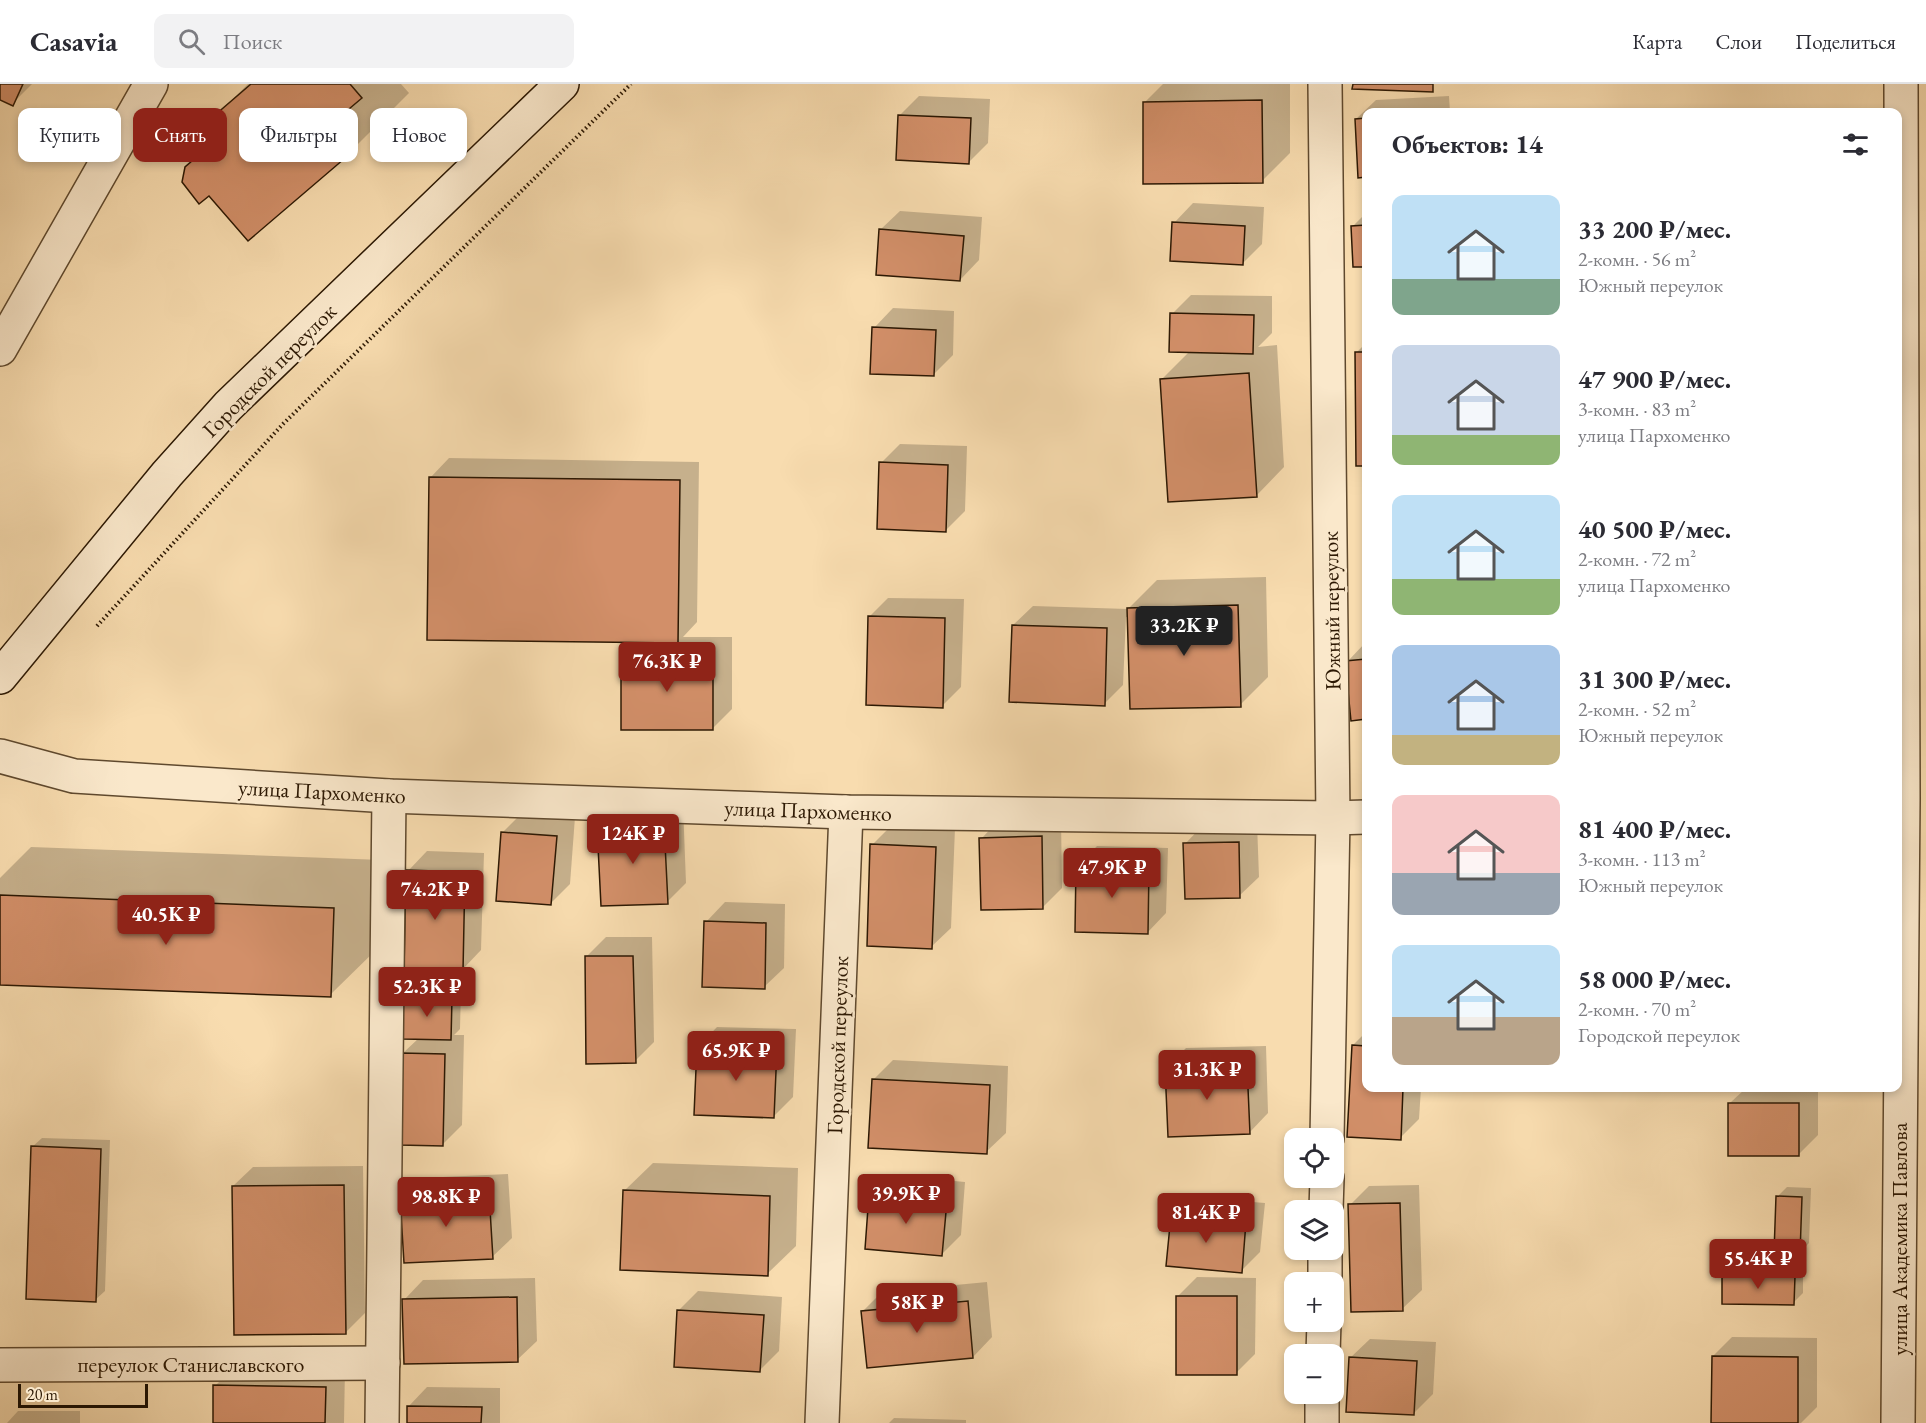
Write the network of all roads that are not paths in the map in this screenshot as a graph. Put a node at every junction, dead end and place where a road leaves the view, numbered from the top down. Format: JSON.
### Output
{"nodes":[{"id":1,"x":151,"y":84,"type":"edge"},
{"id":2,"x":562,"y":84,"type":"edge"},
{"id":3,"x":1325,"y":84,"type":"edge"},
{"id":4,"x":1902,"y":84,"type":"edge"},
{"id":5,"x":0,"y":349,"type":"edge"},
{"id":6,"x":0,"y":677,"type":"edge"},
{"id":7,"x":0,"y":756,"type":"edge"},
{"id":8,"x":389,"y":796,"type":"junction"},
{"id":9,"x":1909,"y":798,"type":"edge"},
{"id":10,"x":846,"y":812,"type":"junction"},
{"id":11,"x":1362,"y":817,"type":"edge"},
{"id":12,"x":1333,"y":818,"type":"junction"},
{"id":13,"x":1327,"y":1128,"type":"edge"},
{"id":14,"x":383,"y":1363,"type":"junction"},
{"id":15,"x":0,"y":1365,"type":"edge"},
{"id":16,"x":1322,"y":1404,"type":"edge"},
{"id":17,"x":382,"y":1423,"type":"edge"},
{"id":18,"x":822,"y":1423,"type":"edge"},
{"id":19,"x":1322,"y":1423,"type":"edge"},
{"id":20,"x":1898,"y":1423,"type":"edge"}],
"edges":[{"from":1,"to":5,"type":"street"},
{"from":2,"to":6,"type":"street","name":"Городской переулок"},
{"from":3,"to":12,"type":"street","name":"Южный переулок"},
{"from":4,"to":9,"type":"street","name":"улица Академика Павлова"},
{"from":7,"to":8,"type":"street","name":"улица Пархоменко"},
{"from":8,"to":10,"type":"street","name":"улица Пархоменко"},
{"from":8,"to":14,"type":"street"},
{"from":9,"to":20,"type":"street","name":"улица Академика Павлова"},
{"from":10,"to":12,"type":"street","name":"улица Пархоменко"},
{"from":10,"to":18,"type":"street","name":"Городской переулок"},
{"from":11,"to":12,"type":"street","name":"улица Пархоменко"},
{"from":12,"to":13,"type":"street","name":"Южный переулок"},
{"from":14,"to":15,"type":"street","name":"переулок Станиславского"},
{"from":14,"to":17,"type":"street"},
{"from":16,"to":19,"type":"street"}]}
